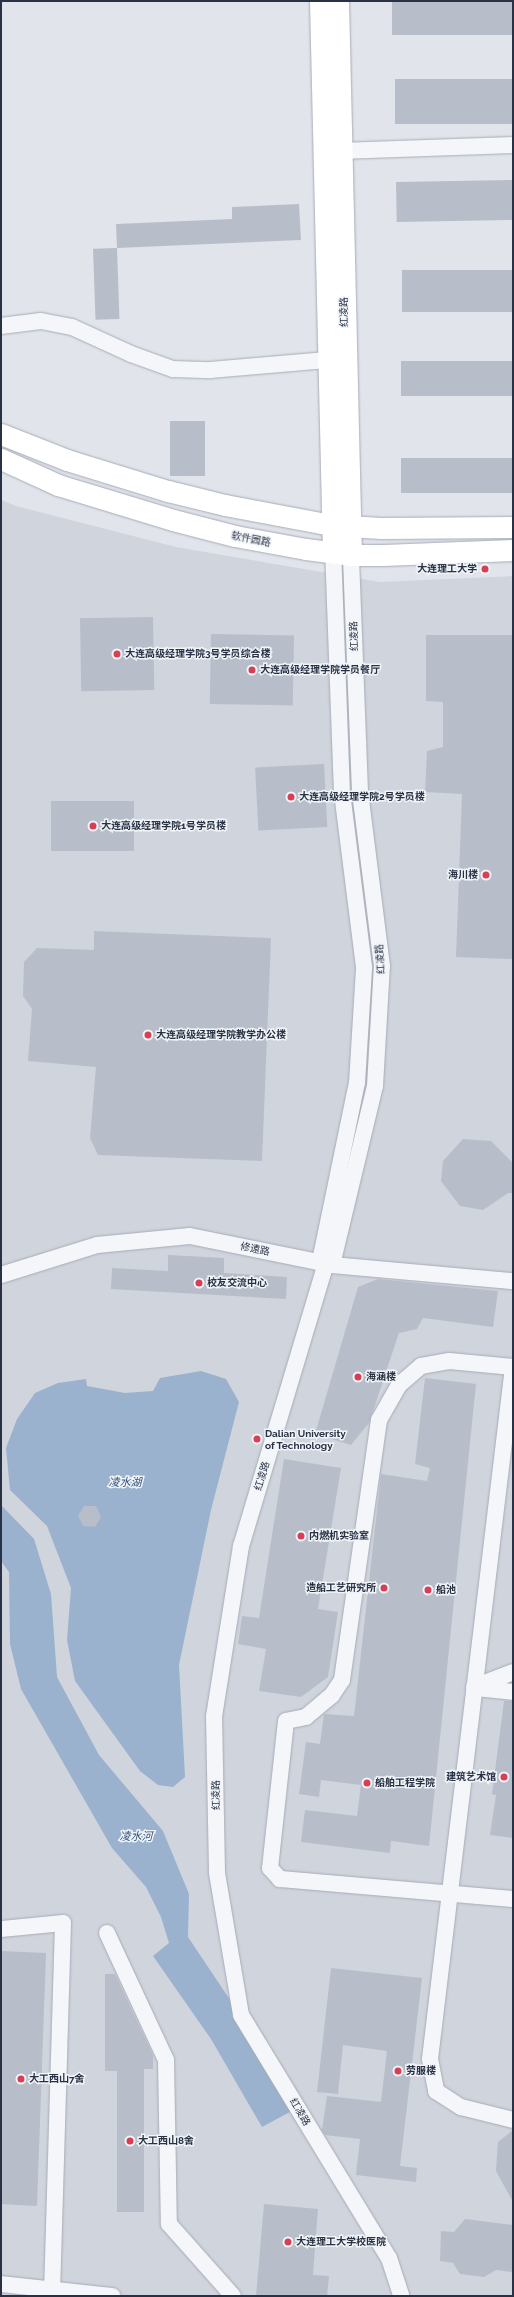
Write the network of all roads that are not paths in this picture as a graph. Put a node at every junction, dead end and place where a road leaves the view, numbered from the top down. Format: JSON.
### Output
{"nodes":[{"id":1,"x":320,"y":1,"type":"edge"},
{"id":2,"x":338,"y":1,"type":"edge"},
{"id":3,"x":513,"y":145,"type":"edge"},
{"id":4,"x":340,"y":151,"type":"junction"},
{"id":5,"x":1,"y":326,"type":"edge"},
{"id":6,"x":336,"y":359,"type":"junction"},
{"id":7,"x":1,"y":434,"type":"edge"},
{"id":8,"x":1,"y":459,"type":"edge"},
{"id":9,"x":340,"y":526,"type":"junction"},
{"id":10,"x":513,"y":526,"type":"edge"},
{"id":11,"x":513,"y":550,"type":"edge"},
{"id":12,"x":342,"y":554,"type":"junction"},
{"id":13,"x":326,"y":1263,"type":"junction"},
{"id":14,"x":1,"y":1275,"type":"edge"},
{"id":15,"x":513,"y":1281,"type":"edge"},
{"id":16,"x":513,"y":1367,"type":"edge"},
{"id":17,"x":513,"y":1672,"type":"edge"},
{"id":18,"x":474,"y":1688,"type":"junction"},
{"id":19,"x":513,"y":1692,"type":"edge"},
{"id":20,"x":449,"y":1893,"type":"junction"},
{"id":21,"x":513,"y":1899,"type":"edge"},
{"id":22,"x":1,"y":1929,"type":"edge"},
{"id":23,"x":107,"y":1933,"type":"dead end"},
{"id":24,"x":513,"y":2120,"type":"edge"},
{"id":25,"x":1,"y":2284,"type":"edge"},
{"id":26,"x":52,"y":2293,"type":"edge"},
{"id":27,"x":112,"y":2296,"type":"edge"},
{"id":28,"x":233,"y":2296,"type":"edge"},
{"id":29,"x":401,"y":2296,"type":"edge"}],
"edges":[{"from":1,"to":6,"type":"main road","name":"红凌路"},
{"from":2,"to":4,"type":"main road","name":"红凌路"},
{"from":3,"to":4,"type":"street"},
{"from":4,"to":6,"type":"main road","name":"红凌路"},
{"from":5,"to":6,"type":"street"},
{"from":6,"to":9,"type":"main road","name":"红凌路"},
{"from":7,"to":9,"type":"main road"},
{"from":8,"to":12,"type":"main road","name":"软件园路"},
{"from":9,"to":10,"type":"main road"},
{"from":9,"to":12,"type":"main road","name":"红凌路"},
{"from":11,"to":12,"type":"main road","name":"软件园路"},
{"from":12,"to":13,"type":"street","name":"红凌路"},
{"from":13,"to":14,"type":"street","name":"修遠路"},
{"from":13,"to":15,"type":"street","name":"修遠路"},
{"from":13,"to":29,"type":"street","name":"红凌路"},
{"from":16,"to":18,"type":"street"},
{"from":16,"to":20,"type":"street"},
{"from":17,"to":18,"type":"street"},
{"from":18,"to":19,"type":"street"},
{"from":18,"to":20,"type":"street"},
{"from":20,"to":21,"type":"street"},
{"from":20,"to":24,"type":"street"},
{"from":22,"to":26,"type":"street"},
{"from":23,"to":28,"type":"street"},
{"from":25,"to":26,"type":"street"},
{"from":26,"to":27,"type":"street"}]}
